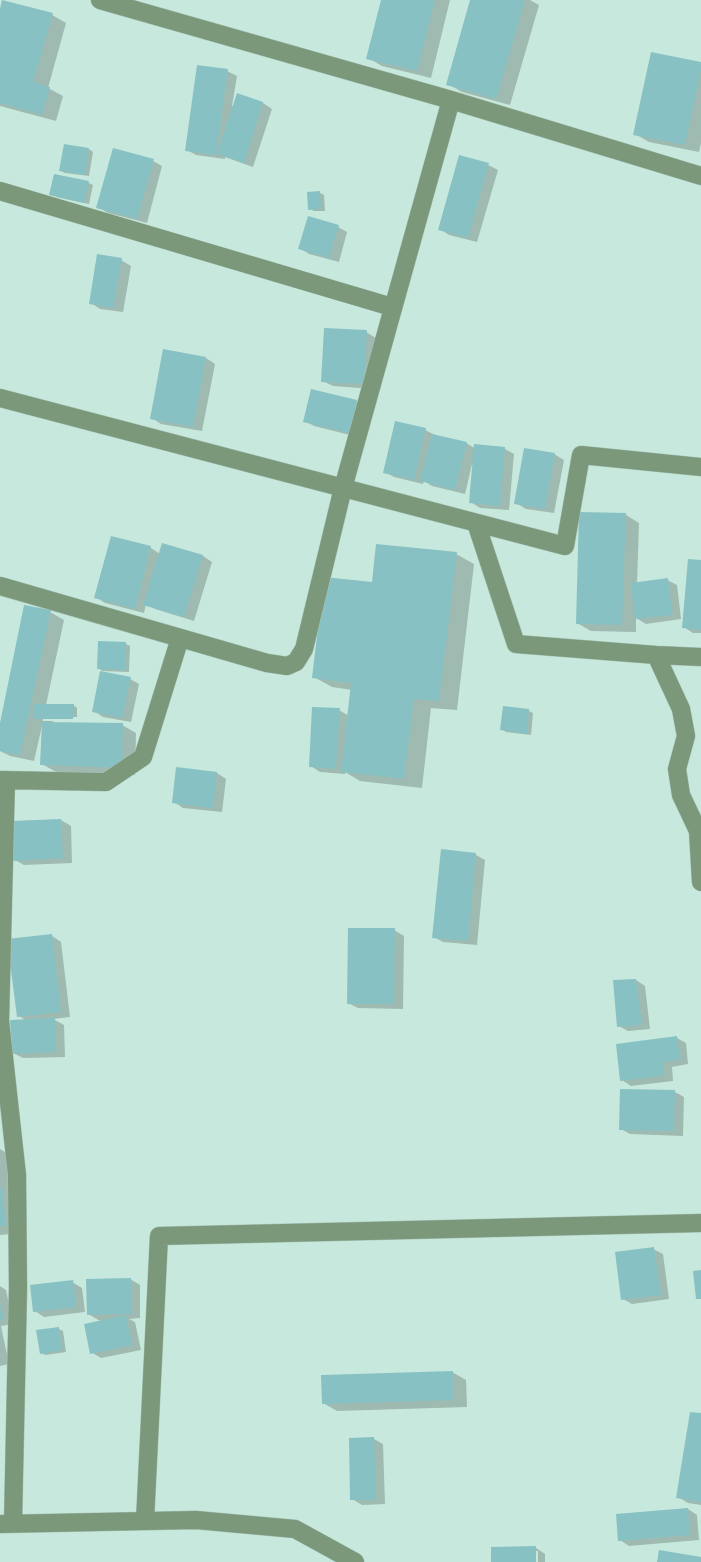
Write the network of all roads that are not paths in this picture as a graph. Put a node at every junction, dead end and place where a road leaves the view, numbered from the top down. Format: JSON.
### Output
{"nodes":[{"id":1,"x":100,"y":0,"type":"edge"},
{"id":2,"x":450,"y":100,"type":"junction"},
{"id":3,"x":701,"y":176,"type":"edge"},
{"id":4,"x":0,"y":191,"type":"edge"},
{"id":5,"x":393,"y":307,"type":"junction"},
{"id":6,"x":0,"y":398,"type":"edge"},
{"id":7,"x":701,"y":467,"type":"edge"},
{"id":8,"x":343,"y":488,"type":"junction"},
{"id":9,"x":476,"y":523,"type":"junction"},
{"id":10,"x":0,"y":586,"type":"edge"},
{"id":11,"x":180,"y":638,"type":"junction"},
{"id":12,"x":656,"y":654,"type":"junction"},
{"id":13,"x":701,"y":657,"type":"edge"},
{"id":14,"x":3,"y":780,"type":"edge"},
{"id":15,"x":701,"y":882,"type":"edge"},
{"id":16,"x":701,"y":1223,"type":"edge"},
{"id":17,"x":145,"y":1521,"type":"junction"},
{"id":18,"x":6,"y":1524,"type":"edge"},
{"id":19,"x":355,"y":1562,"type":"edge"}],
"edges":[{"from":1,"to":2,"type":"street"},
{"from":2,"to":3,"type":"street"},
{"from":2,"to":5,"type":"street"},
{"from":4,"to":5,"type":"street"},
{"from":5,"to":8,"type":"street"},
{"from":6,"to":8,"type":"street"},
{"from":7,"to":9,"type":"street"},
{"from":8,"to":9,"type":"street"},
{"from":8,"to":11,"type":"street"},
{"from":9,"to":12,"type":"street"},
{"from":10,"to":11,"type":"street"},
{"from":11,"to":14,"type":"street"},
{"from":12,"to":13,"type":"street"},
{"from":12,"to":15,"type":"street"},
{"from":14,"to":18,"type":"street"},
{"from":16,"to":17,"type":"street"},
{"from":17,"to":18,"type":"street"},
{"from":17,"to":19,"type":"street"}]}
